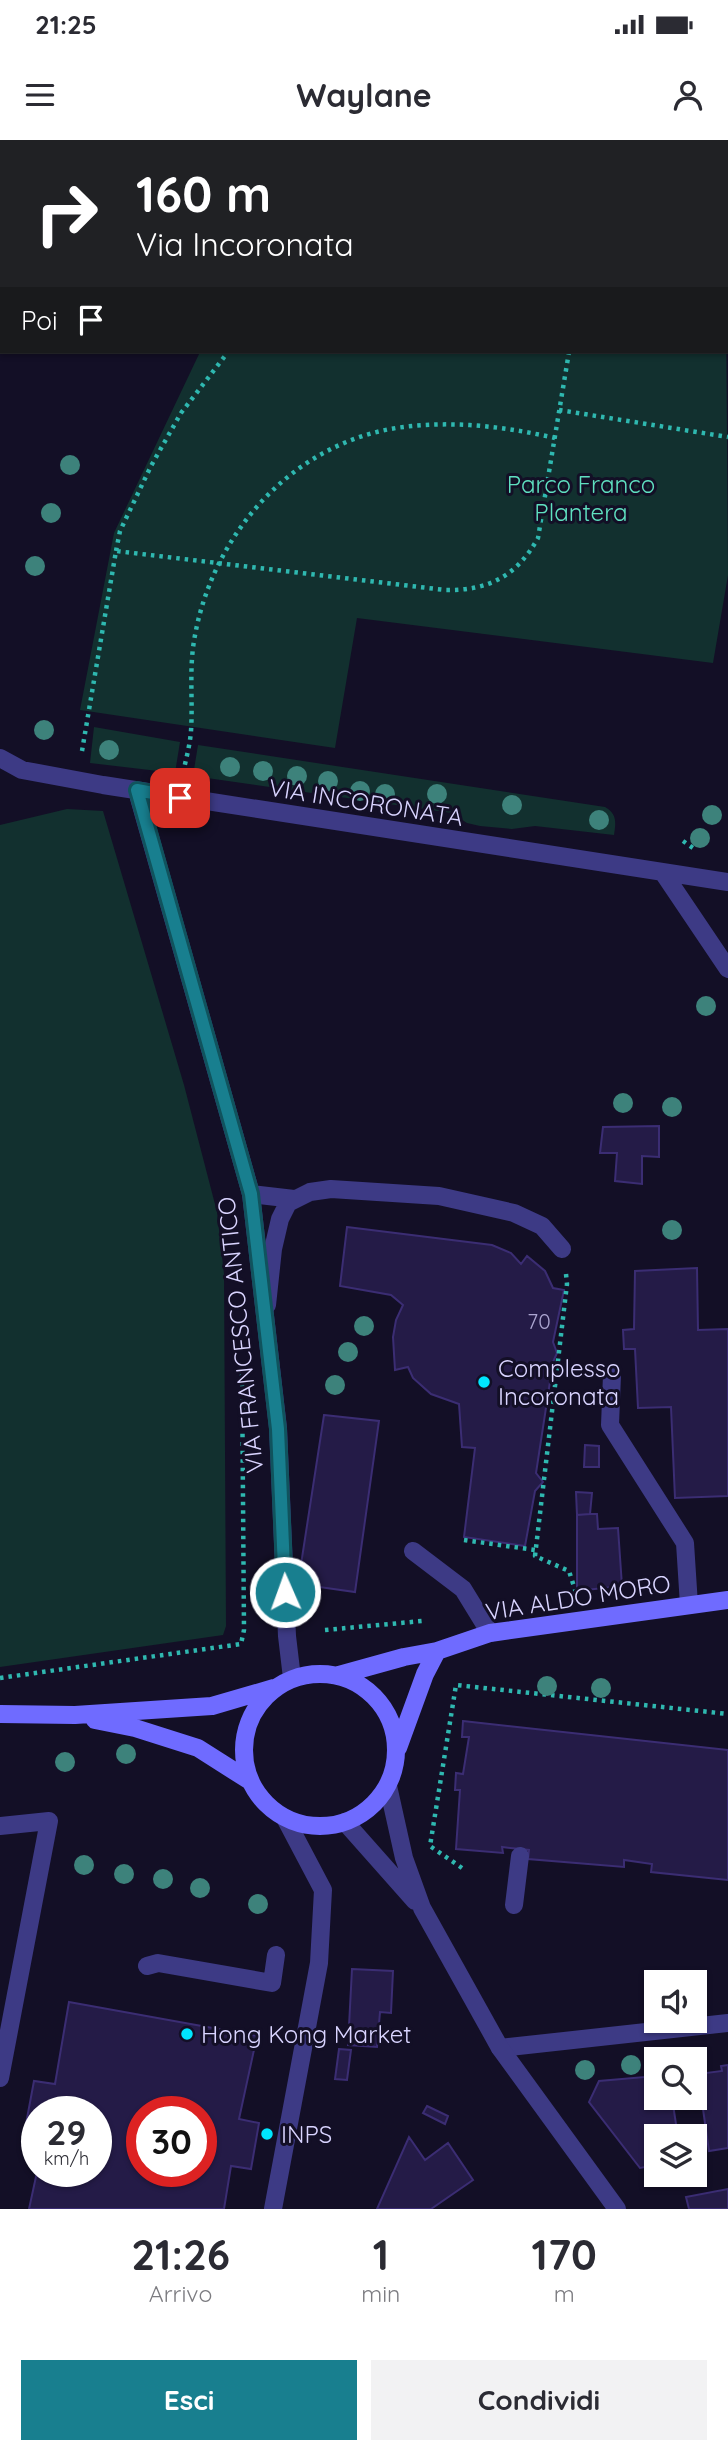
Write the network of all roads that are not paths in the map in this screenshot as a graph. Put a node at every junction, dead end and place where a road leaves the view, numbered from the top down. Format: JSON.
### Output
{"nodes":[{"id":1,"x":0,"y":758,"type":"edge"},
{"id":2,"x":137,"y":790,"type":"junction"},
{"id":3,"x":664,"y":874,"type":"junction"},
{"id":4,"x":728,"y":882,"type":"edge"},
{"id":5,"x":728,"y":969,"type":"edge"},
{"id":6,"x":251,"y":1194,"type":"junction"},
{"id":7,"x":294,"y":1199,"type":"junction"},
{"id":8,"x":562,"y":1249,"type":"road end"},
{"id":9,"x":266,"y":1312,"type":"junction"},
{"id":10,"x":612,"y":1375,"type":"dead end"},
{"id":11,"x":413,"y":1551,"type":"dead end"},
{"id":12,"x":728,"y":1600,"type":"edge"},
{"id":13,"x":689,"y":1605,"type":"junction"},
{"id":14,"x":490,"y":1633,"type":"junction"},
{"id":15,"x":437,"y":1651,"type":"junction"},
{"id":16,"x":340,"y":1675,"type":"junction"},
{"id":17,"x":292,"y":1678,"type":"junction"},
{"id":18,"x":274,"y":1688,"type":"junction"},
{"id":19,"x":0,"y":1714,"type":"edge"},
{"id":20,"x":75,"y":1715,"type":"junction"},
{"id":21,"x":397,"y":1753,"type":"junction"},
{"id":22,"x":250,"y":1781,"type":"junction"},
{"id":23,"x":388,"y":1786,"type":"junction"},
{"id":24,"x":285,"y":1818,"type":"junction"},
{"id":25,"x":345,"y":1822,"type":"junction"},
{"id":26,"x":0,"y":1826,"type":"edge"},
{"id":27,"x":520,"y":1856,"type":"dead end"},
{"id":28,"x":514,"y":1905,"type":"dead end"},
{"id":29,"x":422,"y":1908,"type":"junction"},
{"id":30,"x":276,"y":1955,"type":"dead end"},
{"id":31,"x":146,"y":1966,"type":"dead end"},
{"id":32,"x":728,"y":2023,"type":"edge"},
{"id":33,"x":500,"y":2049,"type":"junction"},
{"id":34,"x":0,"y":2078,"type":"edge"},
{"id":35,"x":273,"y":2209,"type":"edge"},
{"id":36,"x":617,"y":2209,"type":"edge"}],
"edges":[{"from":1,"to":2,"type":"street","name":"VIA INCORONATA"},
{"from":2,"to":3,"type":"street","name":"VIA INCORONATA"},
{"from":2,"to":6,"type":"street","name":"VIA FRANCESCO ANTICO"},
{"from":3,"to":4,"type":"street","name":"VIA INCORONATA"},
{"from":3,"to":5,"type":"street"},
{"from":6,"to":7,"type":"street"},
{"from":6,"to":9,"type":"street","name":"VIA FRANCESCO ANTICO"},
{"from":7,"to":8,"type":"street"},
{"from":7,"to":9,"type":"street"},
{"from":9,"to":17,"type":"street","name":"VIA FRANCESCO ANTICO"},
{"from":10,"to":13,"type":"street"},
{"from":11,"to":14,"type":"street"},
{"from":12,"to":13,"type":"main road","name":"VIA ALDO MORO"},
{"from":13,"to":14,"type":"main road","name":"VIA ALDO MORO"},
{"from":14,"to":15,"type":"main road","name":"VIA ALDO MORO"},
{"from":15,"to":16,"type":"main road","name":"VIA ALDO MORO"},
{"from":15,"to":21,"type":"main road"},
{"from":16,"to":17,"type":"main road"},
{"from":16,"to":21,"type":"main road"},
{"from":17,"to":18,"type":"main road"},
{"from":18,"to":20,"type":"main road"},
{"from":18,"to":22,"type":"main road"},
{"from":19,"to":20,"type":"main road"},
{"from":20,"to":22,"type":"main road"},
{"from":21,"to":23,"type":"main road"},
{"from":22,"to":24,"type":"main road"},
{"from":23,"to":25,"type":"main road"},
{"from":23,"to":29,"type":"street"},
{"from":24,"to":25,"type":"main road"},
{"from":24,"to":35,"type":"street"},
{"from":25,"to":29,"type":"street"},
{"from":26,"to":34,"type":"street"},
{"from":27,"to":28,"type":"street"},
{"from":29,"to":33,"type":"street"},
{"from":30,"to":31,"type":"street"},
{"from":32,"to":33,"type":"street"},
{"from":33,"to":36,"type":"street"}]}
